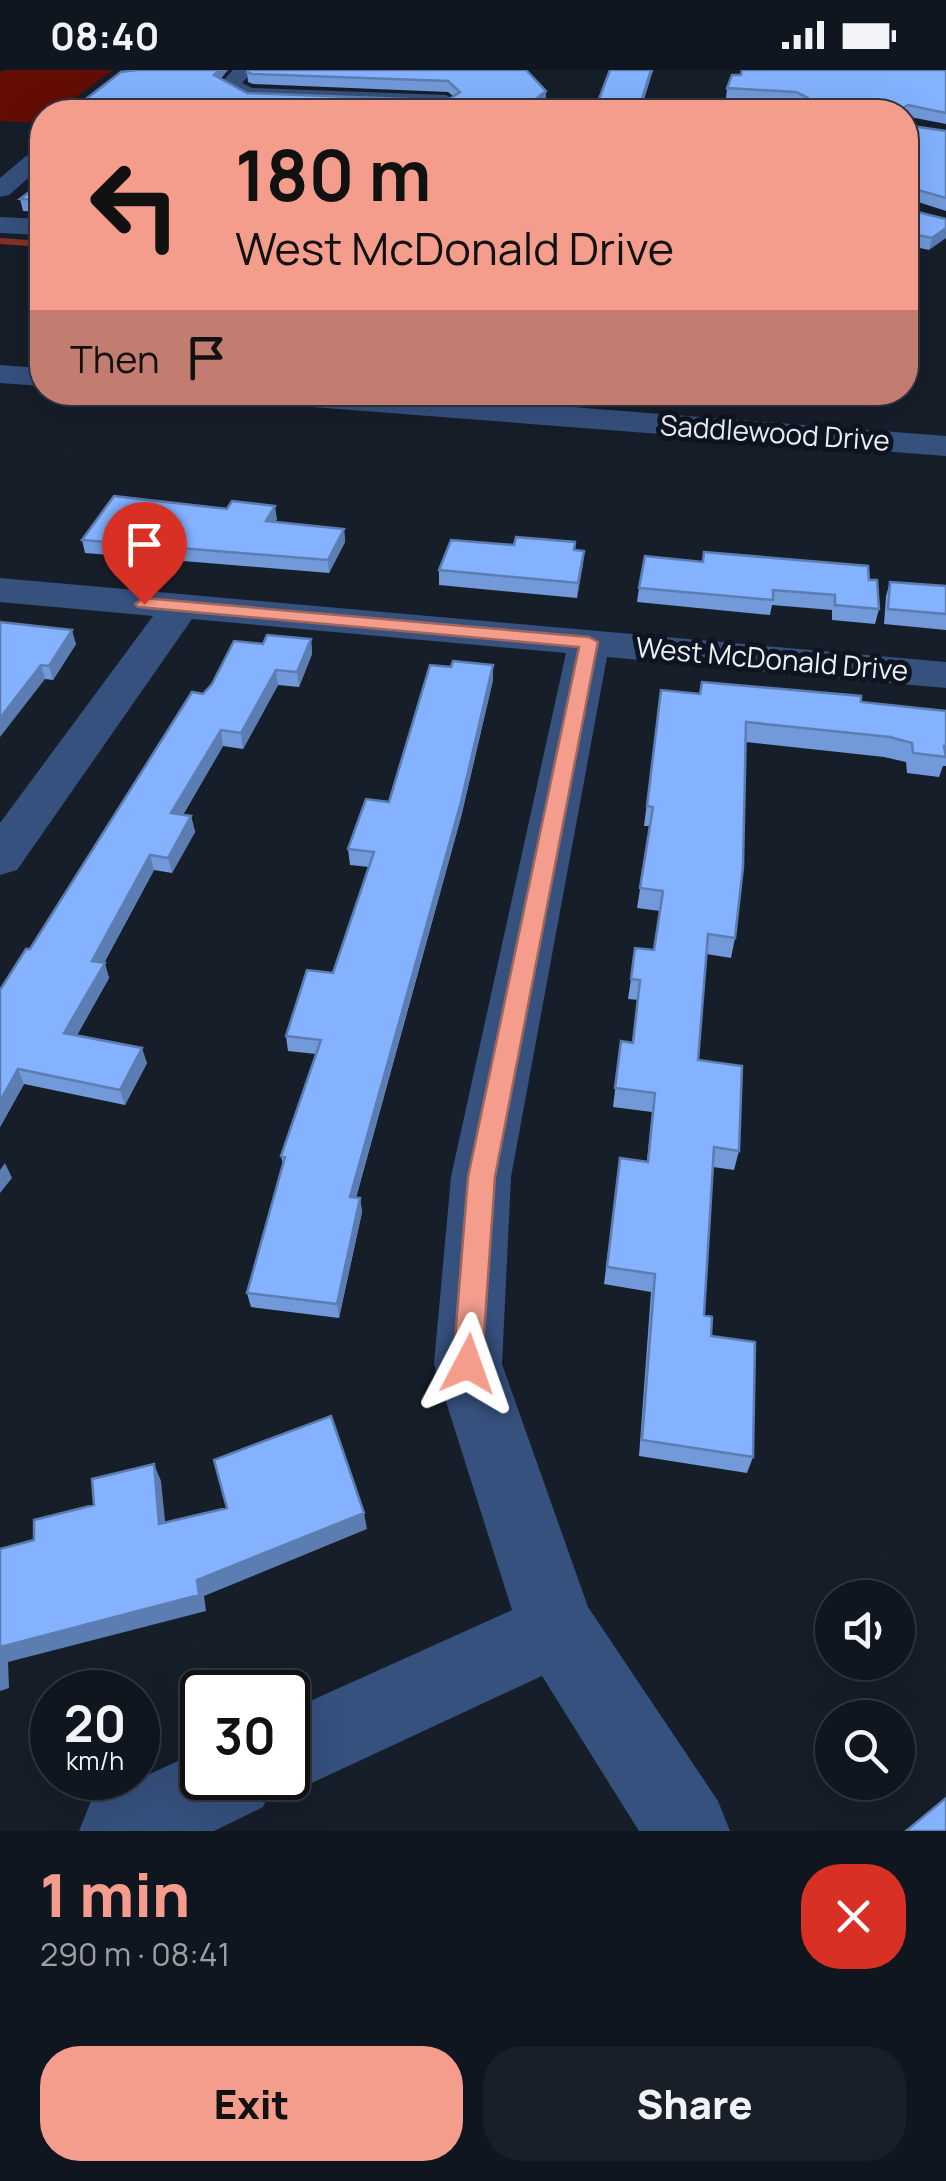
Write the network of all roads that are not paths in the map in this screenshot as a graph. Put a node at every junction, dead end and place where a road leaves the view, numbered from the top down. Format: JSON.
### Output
{"nodes":[{"id":1,"x":244,"y":70,"type":"edge"},
{"id":2,"x":418,"y":100,"type":"edge"},
{"id":3,"x":30,"y":165,"type":"edge"},
{"id":4,"x":0,"y":190,"type":"edge"},
{"id":5,"x":0,"y":225,"type":"edge"},
{"id":6,"x":30,"y":226,"type":"edge"},
{"id":7,"x":0,"y":374,"type":"edge"},
{"id":8,"x":30,"y":376,"type":"edge"},
{"id":9,"x":415,"y":405,"type":"edge"},
{"id":10,"x":946,"y":446,"type":"edge"},
{"id":11,"x":0,"y":590,"type":"edge"},
{"id":12,"x":180,"y":607,"type":"junction"},
{"id":13,"x":589,"y":642,"type":"junction"},
{"id":14,"x":946,"y":675,"type":"edge"},
{"id":15,"x":0,"y":858,"type":"edge"},
{"id":16,"x":557,"y":1629,"type":"junction"},
{"id":17,"x":310,"y":1743,"type":"edge"},
{"id":18,"x":187,"y":1800,"type":"edge"},
{"id":19,"x":121,"y":1831,"type":"edge"},
{"id":20,"x":688,"y":1831,"type":"edge"}],
"edges":[{"from":1,"to":2,"type":"street"},
{"from":3,"to":4,"type":"street"},
{"from":5,"to":6,"type":"street"},
{"from":7,"to":8,"type":"street"},
{"from":9,"to":10,"type":"street","name":"Saddlewood Drive"},
{"from":11,"to":12,"type":"street","name":"West McDonald Drive"},
{"from":12,"to":13,"type":"street","name":"West McDonald Drive"},
{"from":12,"to":15,"type":"street"},
{"from":13,"to":14,"type":"street","name":"West McDonald Drive"},
{"from":13,"to":16,"type":"street"},
{"from":16,"to":17,"type":"street"},
{"from":16,"to":20,"type":"street"},
{"from":18,"to":19,"type":"street"}]}
